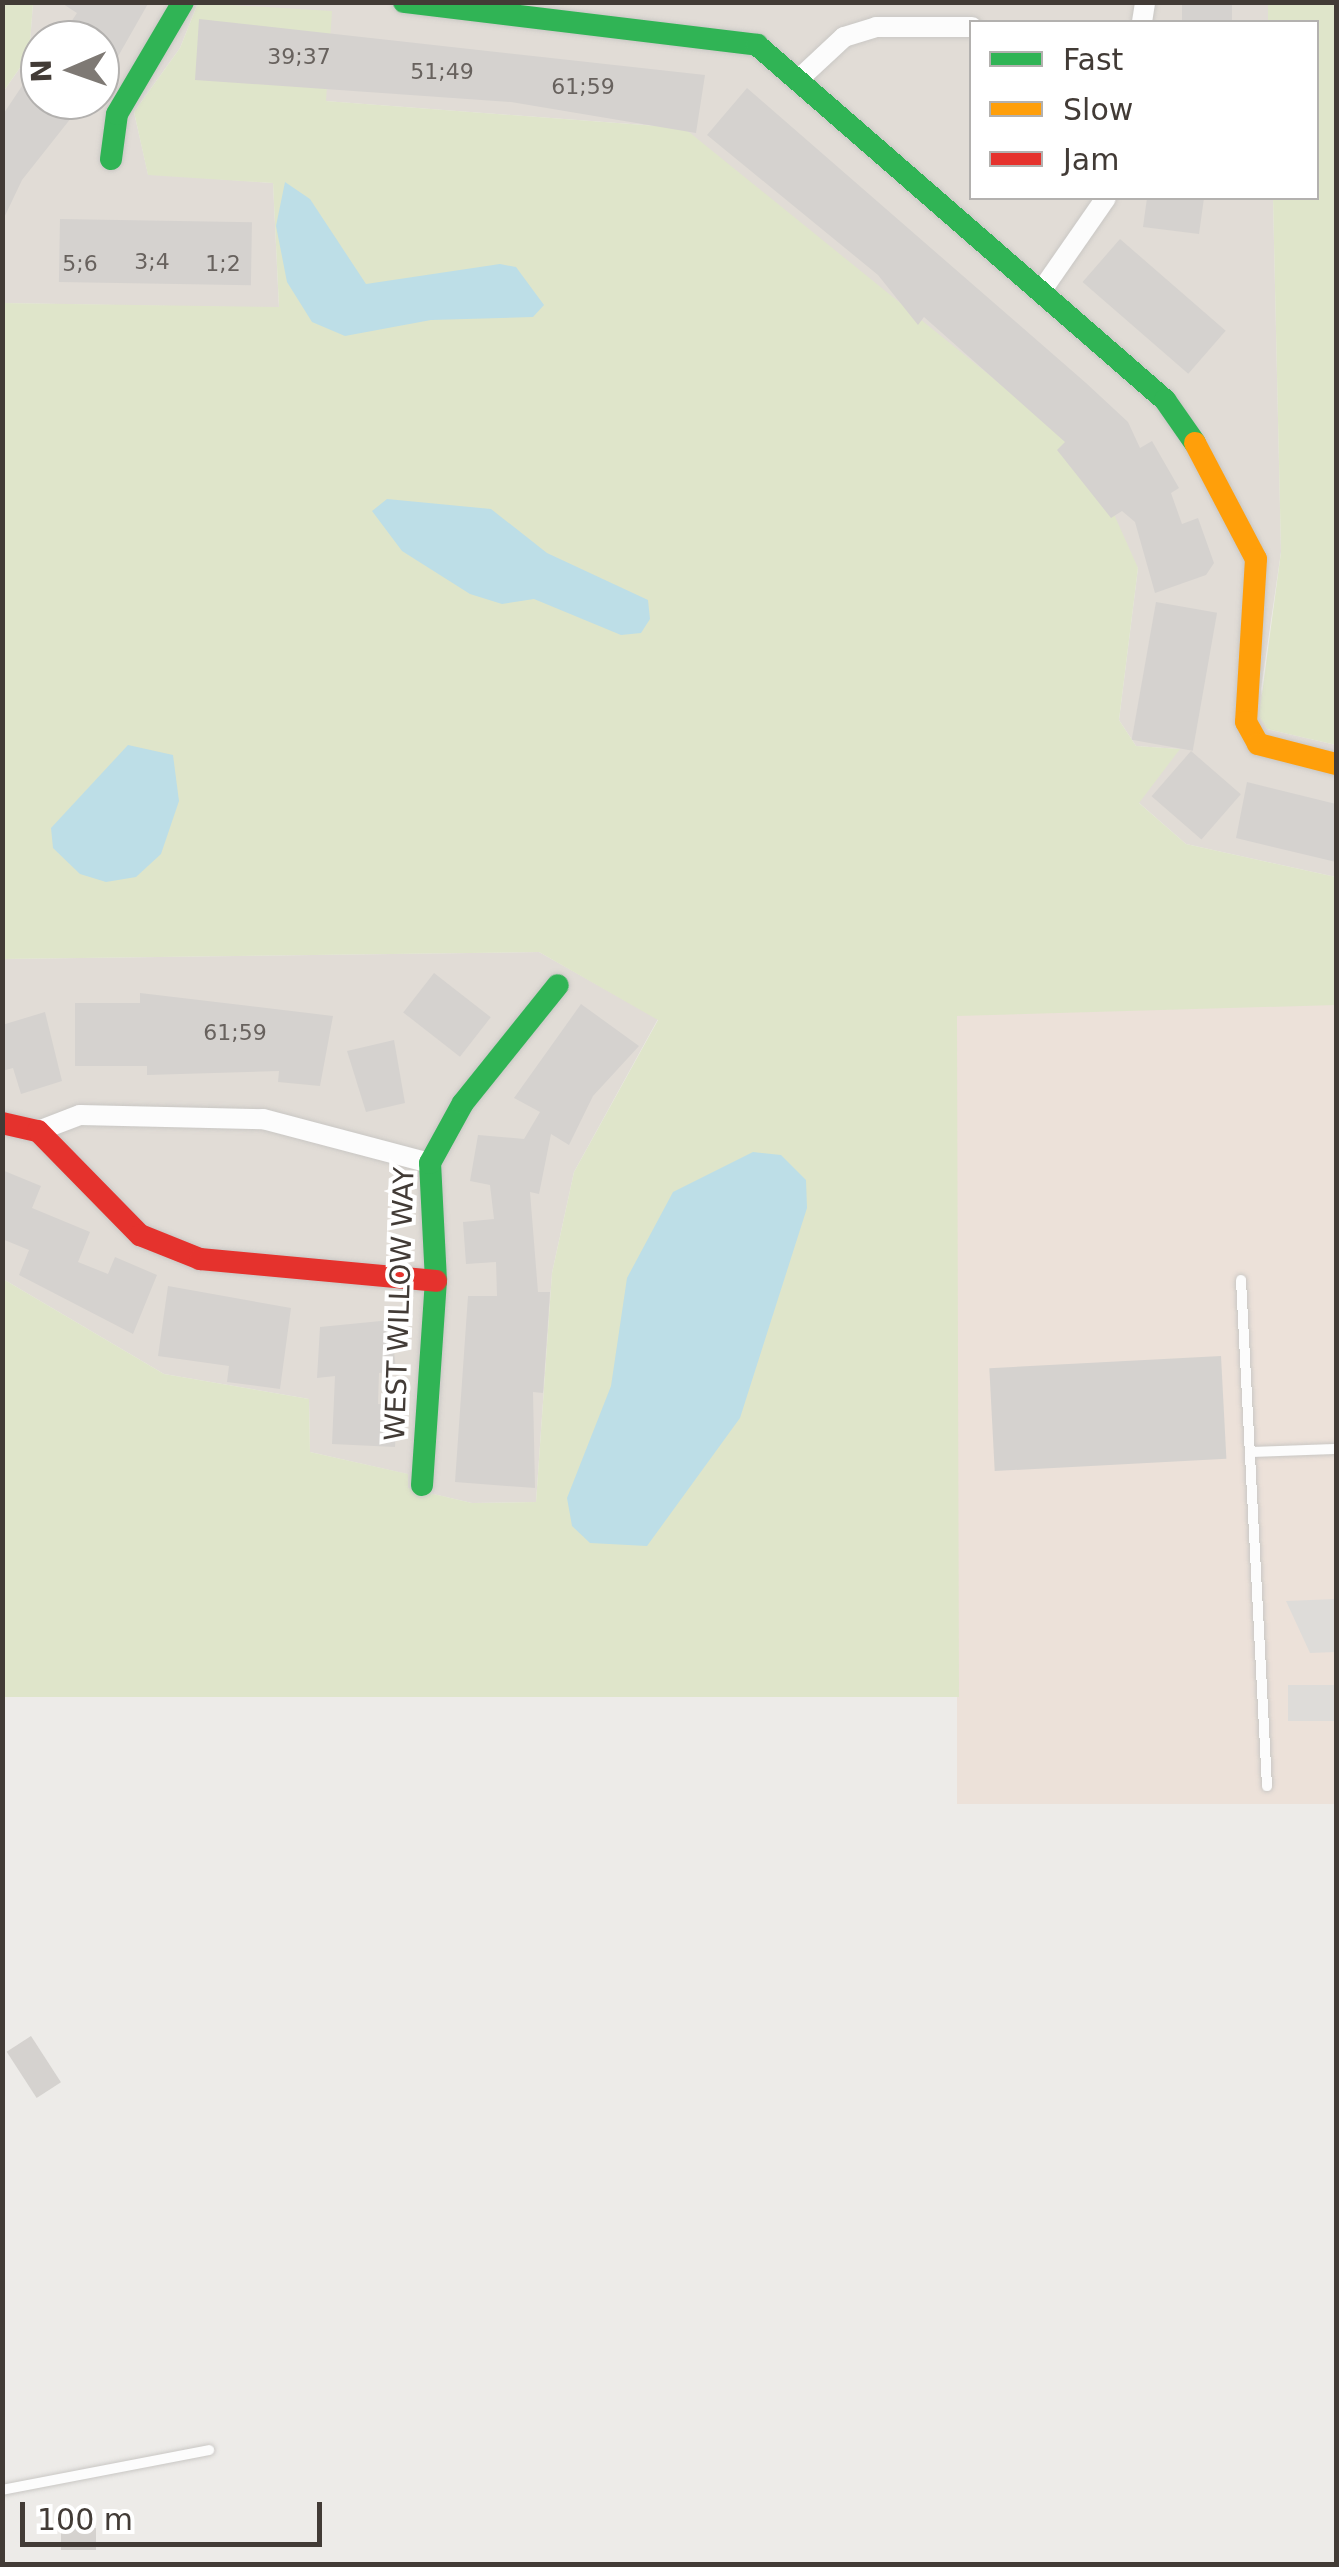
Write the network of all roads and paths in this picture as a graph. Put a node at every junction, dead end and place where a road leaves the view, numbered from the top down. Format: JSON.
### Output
{"nodes":[{"id":1,"x":183,"y":2,"type":"edge"},
{"id":2,"x":404,"y":2,"type":"edge"},
{"id":3,"x":969,"y":27,"type":"edge"},
{"id":4,"x":800,"y":78,"type":"junction"},
{"id":5,"x":111,"y":158,"type":"dead end"},
{"id":6,"x":1105,"y":200,"type":"edge"},
{"id":7,"x":1042,"y":290,"type":"junction"},
{"id":8,"x":1336,"y":764,"type":"edge"},
{"id":9,"x":558,"y":985,"type":"dead end"},
{"id":10,"x":2,"y":1123,"type":"edge"},
{"id":11,"x":38,"y":1131,"type":"junction"},
{"id":12,"x":430,"y":1163,"type":"junction"},
{"id":13,"x":1241,"y":1280,"type":"dead end"},
{"id":14,"x":436,"y":1282,"type":"junction"},
{"id":15,"x":1336,"y":1449,"type":"edge"},
{"id":16,"x":1250,"y":1452,"type":"junction"},
{"id":17,"x":422,"y":1486,"type":"dead end"},
{"id":18,"x":1266,"y":1786,"type":"dead end"},
{"id":19,"x":209,"y":2450,"type":"dead end"},
{"id":20,"x":2,"y":2490,"type":"edge"}],
"edges":[{"from":1,"to":5,"type":"street"},
{"from":2,"to":4,"type":"street"},
{"from":3,"to":4,"type":"street"},
{"from":4,"to":7,"type":"street"},
{"from":6,"to":7,"type":"street"},
{"from":7,"to":8,"type":"street"},
{"from":9,"to":12,"type":"street","name":"WEST WILLOW WAY"},
{"from":10,"to":11,"type":"street"},
{"from":11,"to":12,"type":"street"},
{"from":11,"to":14,"type":"street"},
{"from":12,"to":14,"type":"street","name":"WEST WILLOW WAY"},
{"from":13,"to":16,"type":"lane"},
{"from":14,"to":17,"type":"street","name":"WEST WILLOW WAY"},
{"from":15,"to":16,"type":"lane"},
{"from":16,"to":18,"type":"lane"},
{"from":19,"to":20,"type":"lane"}]}
